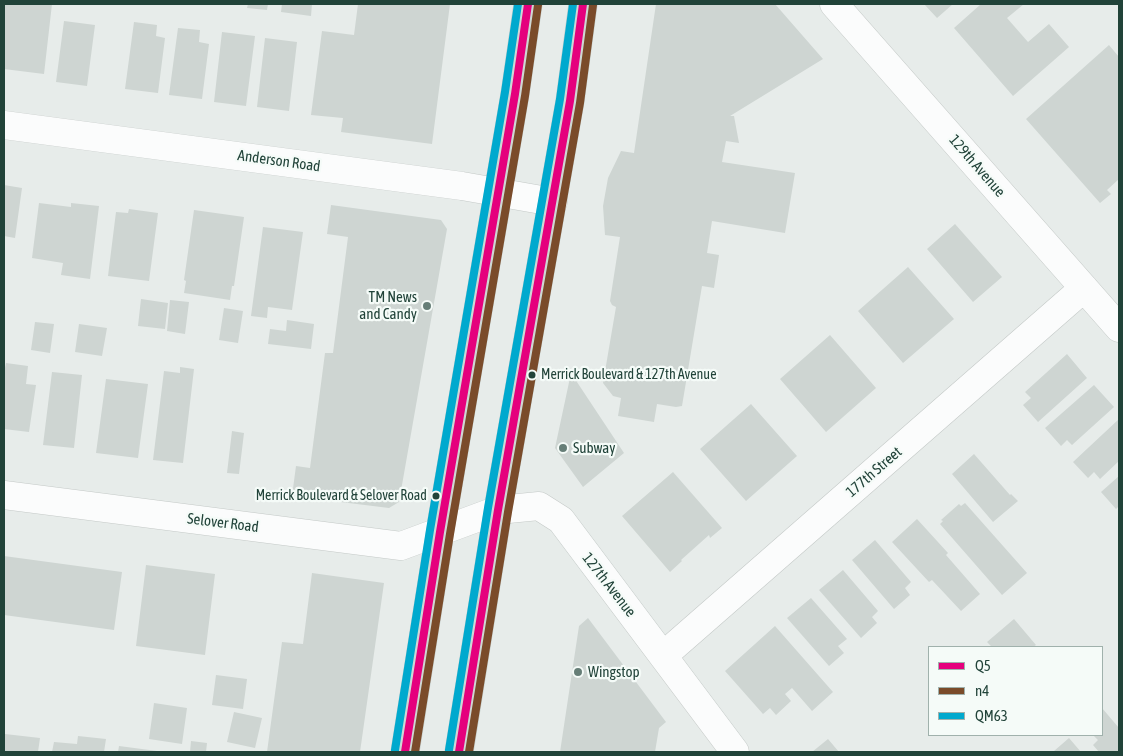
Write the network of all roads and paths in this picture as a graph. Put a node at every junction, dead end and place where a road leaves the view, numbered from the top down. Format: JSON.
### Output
{"nodes":[{"id":1,"x":528,"y":4,"type":"edge"},
{"id":2,"x":584,"y":4,"type":"edge"},
{"id":3,"x":834,"y":4,"type":"edge"},
{"id":4,"x":4,"y":125,"type":"edge"},
{"id":5,"x":498,"y":192,"type":"junction"},
{"id":6,"x":553,"y":202,"type":"junction"},
{"id":7,"x":1084,"y":288,"type":"junction"},
{"id":8,"x":1119,"y":328,"type":"edge"},
{"id":9,"x":4,"y":496,"type":"edge"},
{"id":10,"x":498,"y":510,"type":"junction"},
{"id":11,"x":440,"y":532,"type":"junction"},
{"id":12,"x":664,"y":655,"type":"junction"},
{"id":13,"x":405,"y":752,"type":"edge"},
{"id":14,"x":459,"y":752,"type":"edge"},
{"id":15,"x":735,"y":752,"type":"edge"}],
"edges":[{"from":1,"to":5,"type":"main road"},
{"from":2,"to":6,"type":"main road"},
{"from":3,"to":7,"type":"street","name":"129th Avenue"},
{"from":4,"to":5,"type":"street","name":"Anderson Road"},
{"from":5,"to":6,"type":"street","name":"Anderson Road"},
{"from":5,"to":11,"type":"main road"},
{"from":6,"to":10,"type":"main road"},
{"from":7,"to":8,"type":"street","name":"129th Avenue"},
{"from":7,"to":12,"type":"street","name":"177th Street"},
{"from":9,"to":11,"type":"street","name":"Selover Road"},
{"from":10,"to":11,"type":"street","name":"127th Avenue"},
{"from":10,"to":12,"type":"street","name":"127th Avenue"},
{"from":10,"to":14,"type":"main road"},
{"from":11,"to":13,"type":"main road"},
{"from":12,"to":15,"type":"street","name":"127th Avenue"}]}
